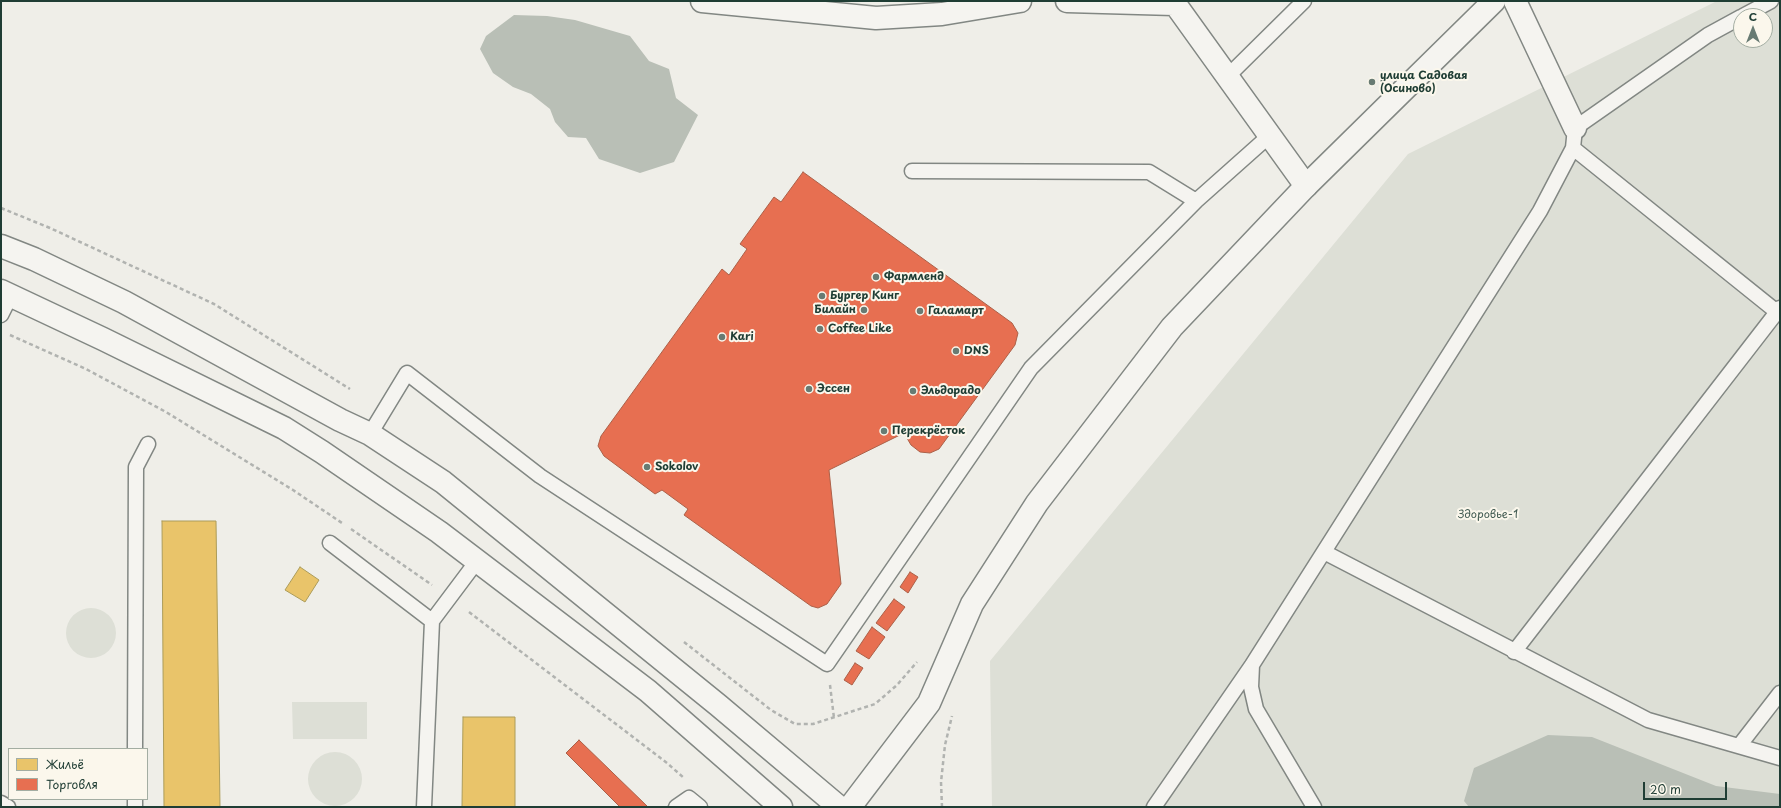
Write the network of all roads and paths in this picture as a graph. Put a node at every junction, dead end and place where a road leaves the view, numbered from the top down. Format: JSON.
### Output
{"nodes":[{"id":1,"x":702,"y":1,"type":"edge"},
{"id":2,"x":1020,"y":1,"type":"edge"},
{"id":3,"x":1067,"y":1,"type":"edge"},
{"id":4,"x":1304,"y":1,"type":"edge"},
{"id":5,"x":1494,"y":1,"type":"edge"},
{"id":6,"x":1515,"y":1,"type":"edge"},
{"id":7,"x":1771,"y":1,"type":"edge"},
{"id":8,"x":1173,"y":2,"type":"edge"},
{"id":9,"x":1758,"y":8,"type":"edge"},
{"id":10,"x":850,"y":9,"type":"edge"},
{"id":11,"x":1733,"y":22,"type":"edge"},
{"id":12,"x":1227,"y":77,"type":"junction"},
{"id":13,"x":1269,"y":136,"type":"junction"},
{"id":14,"x":1574,"y":138,"type":"junction"},
{"id":15,"x":912,"y":171,"type":"dead end"},
{"id":16,"x":1306,"y":186,"type":"junction"},
{"id":17,"x":1196,"y":202,"type":"junction"},
{"id":18,"x":1,"y":208,"type":"edge"},
{"id":19,"x":1,"y":246,"type":"edge"},
{"id":20,"x":6,"y":293,"type":"edge"},
{"id":21,"x":1778,"y":310,"type":"edge"},
{"id":22,"x":1,"y":315,"type":"edge"},
{"id":23,"x":10,"y":336,"type":"dead end"},
{"id":24,"x":350,"y":388,"type":"dead end"},
{"id":25,"x":370,"y":434,"type":"junction"},
{"id":26,"x":148,"y":444,"type":"dead end"},
{"id":27,"x":330,"y":543,"type":"dead end"},
{"id":28,"x":1324,"y":552,"type":"junction"},
{"id":29,"x":477,"y":561,"type":"junction"},
{"id":30,"x":434,"y":587,"type":"dead end"},
{"id":31,"x":469,"y":612,"type":"dead end"},
{"id":32,"x":432,"y":621,"type":"junction"},
{"id":33,"x":680,"y":639,"type":"dead end"},
{"id":34,"x":1514,"y":652,"type":"junction"},
{"id":35,"x":921,"y":658,"type":"dead end"},
{"id":36,"x":827,"y":664,"type":"junction"},
{"id":37,"x":1252,"y":665,"type":"junction"},
{"id":38,"x":1780,"y":693,"type":"edge"},
{"id":39,"x":955,"y":709,"type":"dead end"},
{"id":40,"x":834,"y":718,"type":"junction"},
{"id":41,"x":1739,"y":746,"type":"junction"},
{"id":42,"x":135,"y":748,"type":"edge"},
{"id":43,"x":1780,"y":758,"type":"edge"},
{"id":44,"x":667,"y":763,"type":"dead end"},
{"id":45,"x":1,"y":803,"type":"edge"},
{"id":46,"x":8,"y":807,"type":"edge"},
{"id":47,"x":424,"y":807,"type":"edge"},
{"id":48,"x":676,"y":807,"type":"edge"},
{"id":49,"x":700,"y":807,"type":"edge"},
{"id":50,"x":781,"y":807,"type":"edge"},
{"id":51,"x":839,"y":807,"type":"edge"},
{"id":52,"x":850,"y":807,"type":"edge"},
{"id":53,"x":942,"y":807,"type":"edge"},
{"id":54,"x":1154,"y":807,"type":"edge"},
{"id":55,"x":1314,"y":807,"type":"edge"}],
"edges":[{"from":1,"to":10,"type":"street"},
{"from":2,"to":10,"type":"street"},
{"from":3,"to":8,"type":"street"},
{"from":4,"to":12,"type":"lane"},
{"from":5,"to":16,"type":"street"},
{"from":6,"to":14,"type":"street"},
{"from":7,"to":9,"type":"lane"},
{"from":8,"to":12,"type":"street"},
{"from":11,"to":14,"type":"lane"},
{"from":12,"to":13,"type":"street"},
{"from":13,"to":16,"type":"street"},
{"from":13,"to":17,"type":"lane"},
{"from":14,"to":21,"type":"lane"},
{"from":14,"to":28,"type":"lane"},
{"from":15,"to":17,"type":"lane"},
{"from":16,"to":52,"type":"street"},
{"from":17,"to":36,"type":"lane"},
{"from":18,"to":24,"type":"path"},
{"from":19,"to":25,"type":"street"},
{"from":20,"to":22,"type":"lane"},
{"from":20,"to":29,"type":"street"},
{"from":21,"to":34,"type":"lane"},
{"from":23,"to":30,"type":"path"},
{"from":25,"to":36,"type":"lane"},
{"from":25,"to":51,"type":"street"},
{"from":26,"to":42,"type":"lane"},
{"from":27,"to":32,"type":"lane"},
{"from":28,"to":34,"type":"lane"},
{"from":28,"to":37,"type":"lane"},
{"from":29,"to":32,"type":"lane"},
{"from":29,"to":50,"type":"street"},
{"from":31,"to":44,"type":"path"},
{"from":32,"to":47,"type":"lane"},
{"from":33,"to":40,"type":"path"},
{"from":34,"to":41,"type":"lane"},
{"from":35,"to":40,"type":"path"},
{"from":36,"to":40,"type":"path"},
{"from":37,"to":54,"type":"lane"},
{"from":37,"to":55,"type":"lane"},
{"from":38,"to":41,"type":"lane"},
{"from":39,"to":53,"type":"path"},
{"from":41,"to":43,"type":"lane"},
{"from":45,"to":46,"type":"lane"},
{"from":48,"to":49,"type":"lane"}]}
